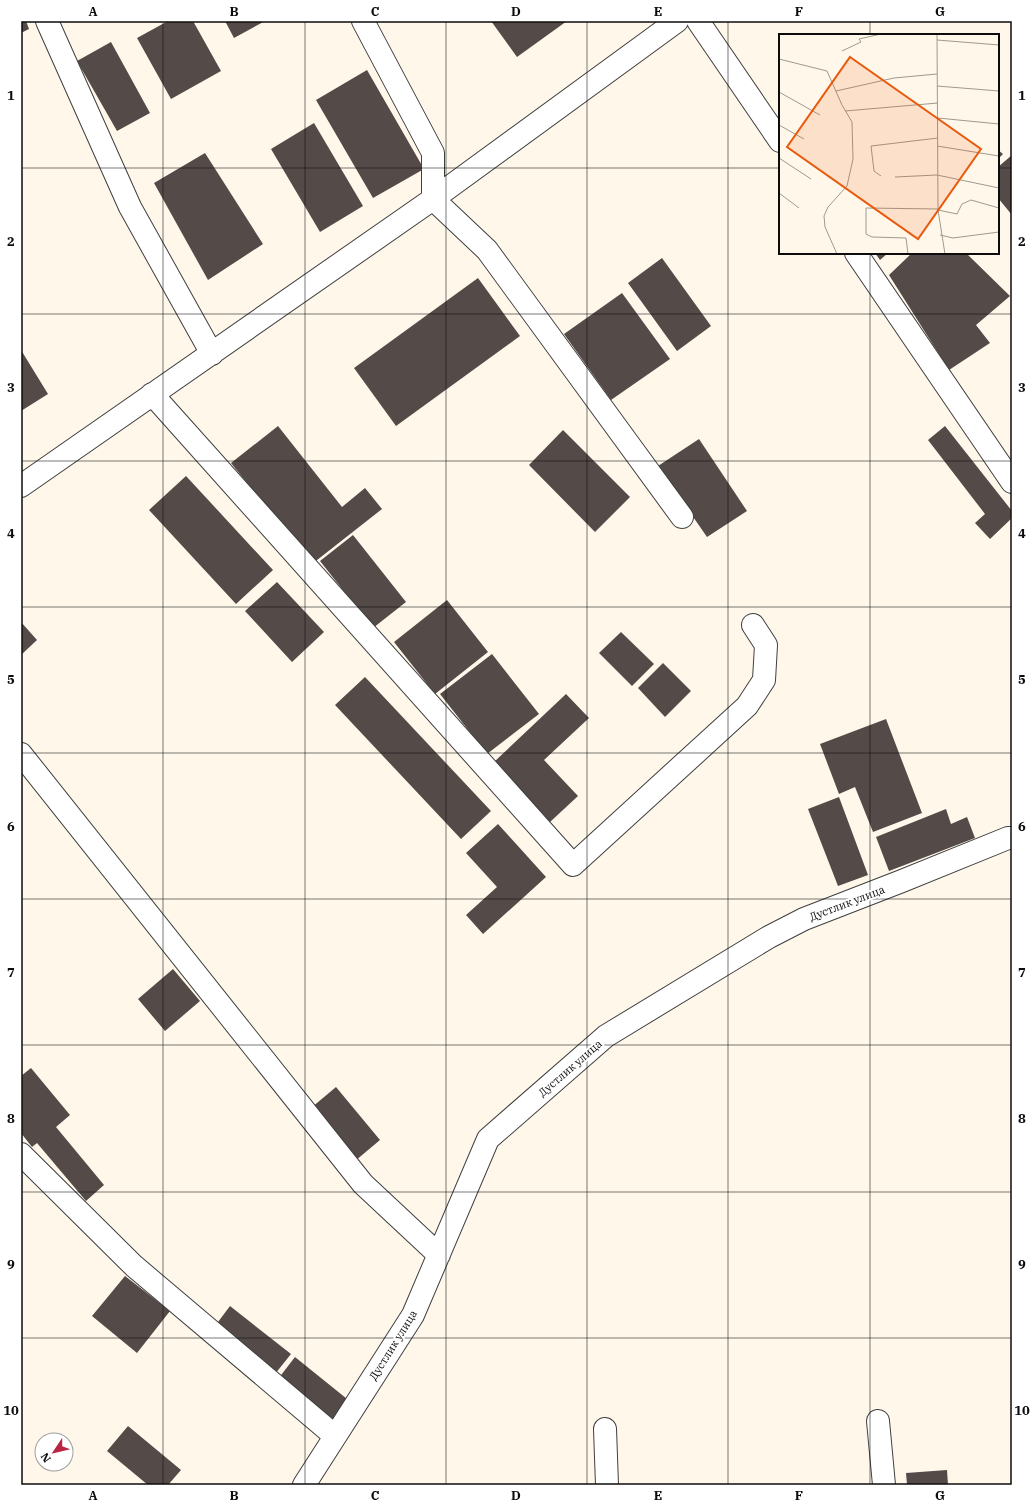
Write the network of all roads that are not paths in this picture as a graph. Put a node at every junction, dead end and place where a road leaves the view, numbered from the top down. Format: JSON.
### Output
{"nodes":[{"id":1,"x":46,"y":21,"type":"edge"},
{"id":2,"x":363,"y":21,"type":"edge"},
{"id":3,"x":677,"y":21,"type":"edge"},
{"id":4,"x":698,"y":21,"type":"edge"},
{"id":5,"x":779,"y":140,"type":"edge"},
{"id":6,"x":433,"y":198,"type":"junction"},
{"id":7,"x":857,"y":254,"type":"edge"},
{"id":8,"x":212,"y":354,"type":"junction"},
{"id":9,"x":152,"y":394,"type":"junction"},
{"id":10,"x":1012,"y":482,"type":"edge"},
{"id":11,"x":21,"y":486,"type":"edge"},
{"id":12,"x":682,"y":517,"type":"dead end"},
{"id":13,"x":753,"y":625,"type":"dead end"},
{"id":14,"x":21,"y":754,"type":"edge"},
{"id":15,"x":1012,"y":838,"type":"edge"},
{"id":16,"x":21,"y":1154,"type":"edge"},
{"id":17,"x":439,"y":1255,"type":"junction"},
{"id":18,"x":878,"y":1421,"type":"dead end"},
{"id":19,"x":605,"y":1429,"type":"dead end"},
{"id":20,"x":335,"y":1436,"type":"junction"},
{"id":21,"x":304,"y":1485,"type":"edge"},
{"id":22,"x":607,"y":1485,"type":"edge"},
{"id":23,"x":884,"y":1485,"type":"edge"}],
"edges":[{"from":1,"to":8,"type":"street"},
{"from":2,"to":6,"type":"street"},
{"from":3,"to":6,"type":"street"},
{"from":4,"to":5,"type":"street"},
{"from":6,"to":8,"type":"street"},
{"from":6,"to":12,"type":"street"},
{"from":7,"to":10,"type":"street"},
{"from":8,"to":9,"type":"street"},
{"from":9,"to":11,"type":"street"},
{"from":9,"to":13,"type":"street"},
{"from":14,"to":17,"type":"street"},
{"from":15,"to":17,"type":"street","name":"Дустлик улица"},
{"from":16,"to":20,"type":"street"},
{"from":17,"to":20,"type":"street","name":"Дустлик улица"},
{"from":18,"to":23,"type":"street"},
{"from":19,"to":22,"type":"street"},
{"from":20,"to":21,"type":"street","name":"Дустлик улица"}]}
